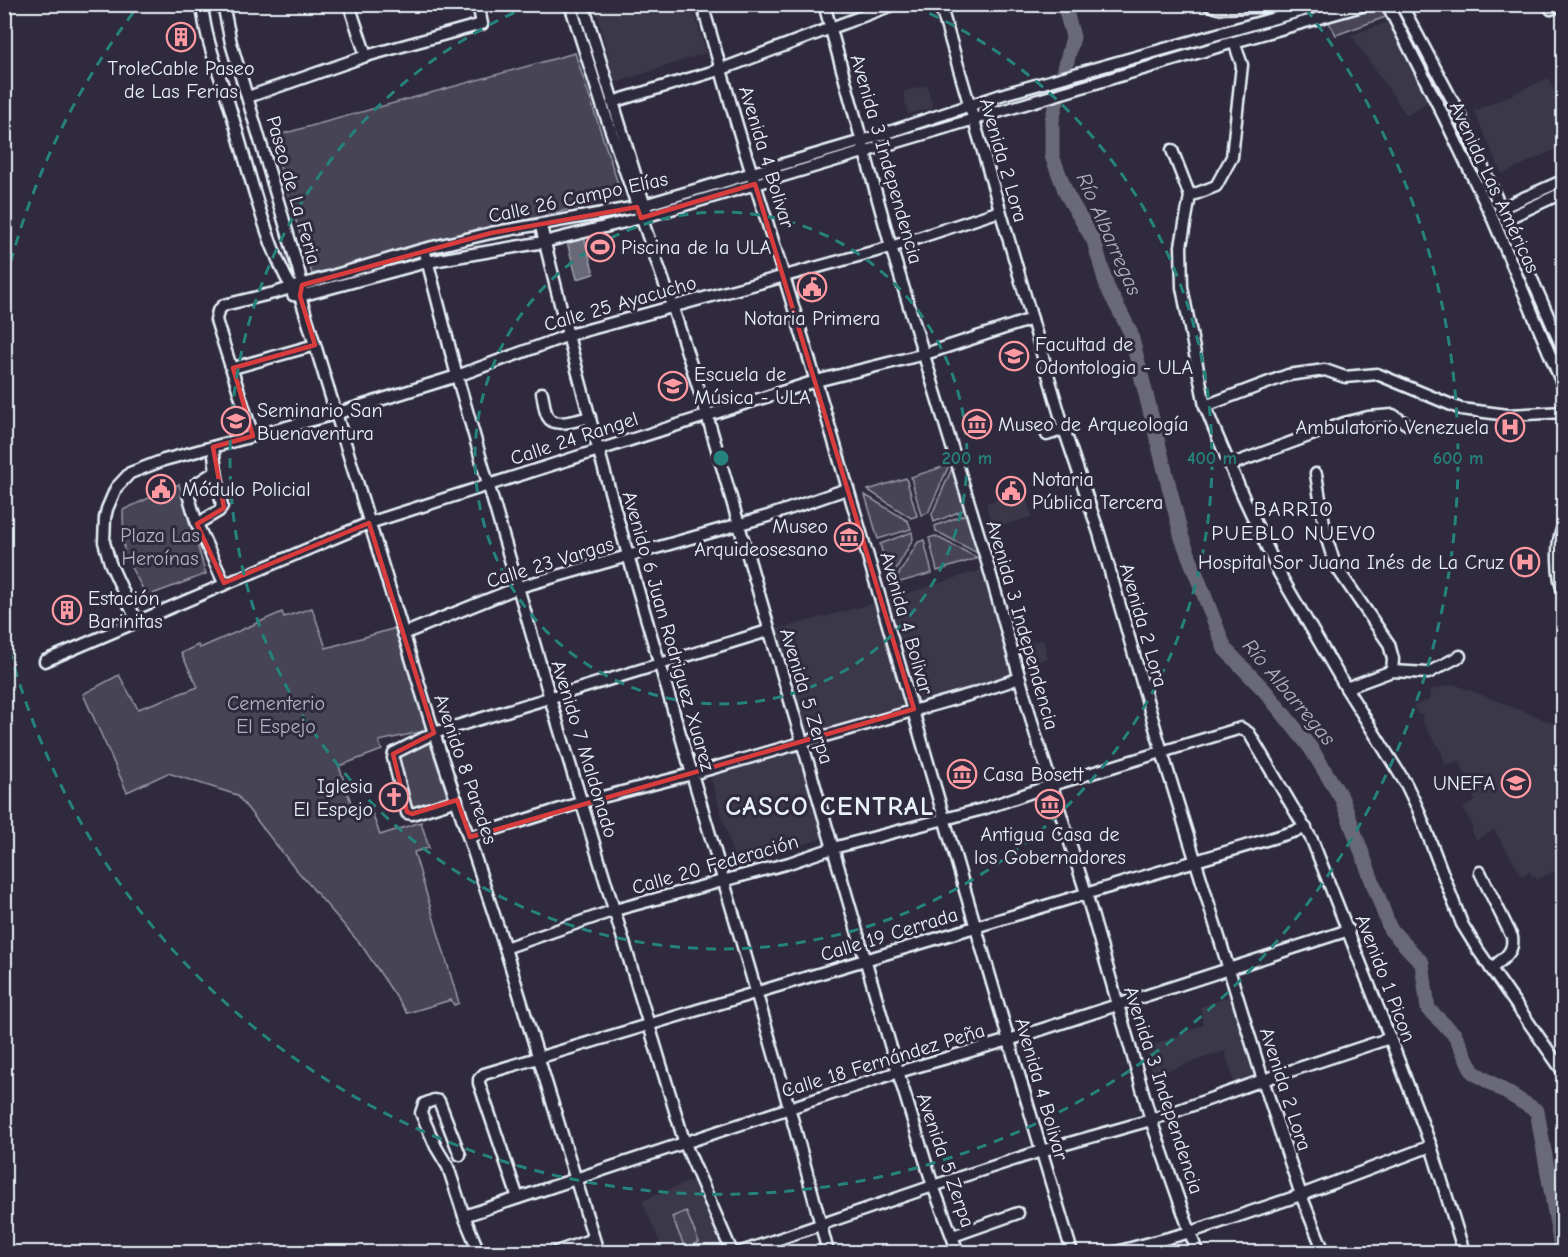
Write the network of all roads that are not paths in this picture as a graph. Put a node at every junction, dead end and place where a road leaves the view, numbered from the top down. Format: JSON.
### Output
{"nodes":[{"id":1,"x":202,"y":4,"type":"edge"},
{"id":2,"x":223,"y":4,"type":"edge"},
{"id":3,"x":350,"y":4,"type":"edge"},
{"id":4,"x":478,"y":4,"type":"edge"},
{"id":5,"x":570,"y":4,"type":"edge"},
{"id":6,"x":583,"y":4,"type":"edge"},
{"id":7,"x":702,"y":4,"type":"edge"},
{"id":8,"x":824,"y":4,"type":"edge"},
{"id":9,"x":895,"y":4,"type":"edge"},
{"id":10,"x":940,"y":4,"type":"edge"},
{"id":11,"x":1207,"y":4,"type":"edge"},
{"id":12,"x":1325,"y":4,"type":"edge"},
{"id":13,"x":1369,"y":4,"type":"edge"},
{"id":14,"x":1387,"y":4,"type":"edge"},
{"id":15,"x":1401,"y":4,"type":"edge"},
{"id":16,"x":1547,"y":4,"type":"edge"},
{"id":17,"x":1563,"y":4,"type":"edge"},
{"id":18,"x":1289,"y":8,"type":"edge"},
{"id":19,"x":832,"y":29,"type":"junction"},
{"id":20,"x":1234,"y":42,"type":"junction"},
{"id":21,"x":366,"y":56,"type":"junction"},
{"id":22,"x":722,"y":69,"type":"junction"},
{"id":23,"x":248,"y":97,"type":"junction"},
{"id":24,"x":612,"y":102,"type":"junction"},
{"id":25,"x":970,"y":106,"type":"junction"},
{"id":26,"x":973,"y":119,"type":"junction"},
{"id":27,"x":863,"y":146,"type":"junction"},
{"id":28,"x":1172,"y":150,"type":"dead end"},
{"id":29,"x":752,"y":173,"type":"junction"},
{"id":30,"x":1563,"y":180,"type":"edge"},
{"id":31,"x":755,"y":184,"type":"junction"},
{"id":32,"x":1563,"y":192,"type":"edge"},
{"id":33,"x":1190,"y":196,"type":"junction"},
{"id":34,"x":641,"y":206,"type":"junction"},
{"id":35,"x":1501,"y":208,"type":"junction"},
{"id":36,"x":1000,"y":211,"type":"junction"},
{"id":37,"x":644,"y":217,"type":"junction"},
{"id":38,"x":1506,"y":219,"type":"junction"},
{"id":39,"x":541,"y":226,"type":"junction"},
{"id":40,"x":544,"y":242,"type":"junction"},
{"id":41,"x":891,"y":246,"type":"junction"},
{"id":42,"x":424,"y":249,"type":"junction"},
{"id":43,"x":427,"y":262,"type":"junction"},
{"id":44,"x":784,"y":276,"type":"junction"},
{"id":45,"x":298,"y":290,"type":"junction"},
{"id":46,"x":672,"y":305,"type":"junction"},
{"id":47,"x":1032,"y":319,"type":"junction"},
{"id":48,"x":569,"y":335,"type":"junction"},
{"id":49,"x":315,"y":345,"type":"junction"},
{"id":50,"x":1563,"y":352,"type":"edge"},
{"id":51,"x":925,"y":354,"type":"junction"},
{"id":52,"x":233,"y":368,"type":"junction"},
{"id":53,"x":457,"y":376,"type":"junction"},
{"id":54,"x":816,"y":381,"type":"junction"},
{"id":55,"x":1563,"y":388,"type":"edge"},
{"id":56,"x":542,"y":393,"type":"dead end"},
{"id":57,"x":1205,"y":406,"type":"junction"},
{"id":58,"x":1563,"y":412,"type":"edge"},
{"id":59,"x":335,"y":414,"type":"junction"},
{"id":60,"x":707,"y":414,"type":"junction"},
{"id":61,"x":590,"y":417,"type":"junction"},
{"id":62,"x":1407,"y":424,"type":"dead end"},
{"id":63,"x":1065,"y":429,"type":"junction"},
{"id":64,"x":1047,"y":435,"type":"dead end"},
{"id":65,"x":253,"y":436,"type":"junction"},
{"id":66,"x":213,"y":447,"type":"junction"},
{"id":67,"x":598,"y":450,"type":"junction"},
{"id":68,"x":1230,"y":465,"type":"junction"},
{"id":69,"x":216,"y":471,"type":"junction"},
{"id":70,"x":1316,"y":474,"type":"dead end"},
{"id":71,"x":489,"y":484,"type":"junction"},
{"id":72,"x":847,"y":489,"type":"junction"},
{"id":73,"x":369,"y":523,"type":"junction"},
{"id":74,"x":740,"y":523,"type":"junction"},
{"id":75,"x":197,"y":524,"type":"junction"},
{"id":76,"x":1563,"y":526,"type":"edge"},
{"id":77,"x":629,"y":557,"type":"junction"},
{"id":78,"x":224,"y":584,"type":"junction"},
{"id":79,"x":519,"y":587,"type":"junction"},
{"id":80,"x":1563,"y":593,"type":"edge"},
{"id":81,"x":137,"y":622,"type":"junction"},
{"id":82,"x":768,"y":631,"type":"junction"},
{"id":83,"x":403,"y":634,"type":"junction"},
{"id":84,"x":1460,"y":656,"type":"dead end"},
{"id":85,"x":45,"y":660,"type":"dead end"},
{"id":86,"x":658,"y":665,"type":"junction"},
{"id":87,"x":1392,"y":671,"type":"junction"},
{"id":88,"x":1020,"y":678,"type":"junction"},
{"id":89,"x":1346,"y":688,"type":"junction"},
{"id":90,"x":550,"y":698,"type":"junction"},
{"id":91,"x":914,"y":709,"type":"junction"},
{"id":92,"x":1245,"y":729,"type":"joint"},
{"id":93,"x":434,"y":733,"type":"junction"},
{"id":94,"x":803,"y":742,"type":"junction"},
{"id":95,"x":1162,"y":752,"type":"junction"},
{"id":96,"x":692,"y":774,"type":"junction"},
{"id":97,"x":1052,"y":785,"type":"junction"},
{"id":98,"x":457,"y":800,"type":"junction"},
{"id":99,"x":583,"y":802,"type":"junction"},
{"id":100,"x":945,"y":820,"type":"junction"},
{"id":101,"x":1306,"y":828,"type":"junction"},
{"id":102,"x":470,"y":837,"type":"junction"},
{"id":103,"x":833,"y":848,"type":"junction"},
{"id":104,"x":1197,"y":862,"type":"junction"},
{"id":105,"x":1480,"y":872,"type":"dead end"},
{"id":106,"x":725,"y":880,"type":"junction"},
{"id":107,"x":1086,"y":893,"type":"junction"},
{"id":108,"x":615,"y":910,"type":"junction"},
{"id":109,"x":975,"y":926,"type":"junction"},
{"id":110,"x":1349,"y":930,"type":"junction"},
{"id":111,"x":506,"y":948,"type":"junction"},
{"id":112,"x":865,"y":961,"type":"junction"},
{"id":113,"x":1491,"y":969,"type":"junction"},
{"id":114,"x":1229,"y":970,"type":"junction"},
{"id":115,"x":755,"y":993,"type":"junction"},
{"id":116,"x":1118,"y":1006,"type":"junction"},
{"id":117,"x":649,"y":1024,"type":"junction"},
{"id":118,"x":1390,"y":1038,"type":"junction"},
{"id":119,"x":1009,"y":1040,"type":"junction"},
{"id":120,"x":539,"y":1058,"type":"junction"},
{"id":121,"x":898,"y":1072,"type":"junction"},
{"id":122,"x":1563,"y":1073,"type":"edge"},
{"id":123,"x":1263,"y":1080,"type":"junction"},
{"id":124,"x":789,"y":1108,"type":"junction"},
{"id":125,"x":1151,"y":1120,"type":"junction"},
{"id":126,"x":685,"y":1144,"type":"junction"},
{"id":127,"x":1431,"y":1146,"type":"junction"},
{"id":128,"x":1041,"y":1151,"type":"junction"},
{"id":129,"x":459,"y":1155,"type":"dead end"},
{"id":130,"x":576,"y":1180,"type":"junction"},
{"id":131,"x":933,"y":1186,"type":"junction"},
{"id":132,"x":1301,"y":1195,"type":"junction"},
{"id":133,"x":518,"y":1198,"type":"junction"},
{"id":134,"x":1018,"y":1213,"type":"dead end"},
{"id":135,"x":464,"y":1216,"type":"junction"},
{"id":136,"x":821,"y":1225,"type":"junction"},
{"id":137,"x":1191,"y":1232,"type":"junction"},
{"id":138,"x":954,"y":1236,"type":"junction"},
{"id":139,"x":593,"y":1239,"type":"junction"},
{"id":140,"x":1460,"y":1251,"type":"edge"},
{"id":141,"x":479,"y":1252,"type":"edge"},
{"id":142,"x":556,"y":1252,"type":"edge"},
{"id":143,"x":598,"y":1252,"type":"edge"},
{"id":144,"x":732,"y":1252,"type":"edge"},
{"id":145,"x":741,"y":1252,"type":"edge"},
{"id":146,"x":828,"y":1252,"type":"edge"},
{"id":147,"x":958,"y":1252,"type":"edge"},
{"id":148,"x":1072,"y":1252,"type":"edge"},
{"id":149,"x":1116,"y":1252,"type":"edge"},
{"id":150,"x":1197,"y":1252,"type":"edge"},
{"id":151,"x":1324,"y":1252,"type":"edge"}],
"edges":[{"from":1,"to":45,"type":"street","name":"Paseo de La Feria"},
{"from":2,"to":23,"type":"street","name":"Paseo de La Feria"},
{"from":3,"to":21,"type":"street"},
{"from":4,"to":21,"type":"street"},
{"from":5,"to":34,"type":"street"},
{"from":6,"to":24,"type":"street"},
{"from":7,"to":22,"type":"street","name":"Avenida 4 Bolivar"},
{"from":8,"to":19,"type":"street","name":"Avenida 3 Independencia"},
{"from":9,"to":19,"type":"street"},
{"from":10,"to":25,"type":"street","name":"Avenida 2 Lora"},
{"from":11,"to":18,"type":"street"},
{"from":12,"to":18,"type":"street"},
{"from":13,"to":20,"type":"street","name":"Calle 26 Campo Elías"},
{"from":14,"to":55,"type":"street","name":"Avenida Las Américas"},
{"from":15,"to":35,"type":"street","name":"Avenida Las Américas"},
{"from":16,"to":17,"type":"street"},
{"from":18,"to":25,"type":"street","name":"Calle 26 Campo Elías"},
{"from":19,"to":22,"type":"street"},
{"from":19,"to":27,"type":"street","name":"Avenida 3 Independencia"},
{"from":20,"to":26,"type":"street","name":"Calle 26 Campo Elías"},
{"from":20,"to":33,"type":"street"},
{"from":21,"to":23,"type":"street"},
{"from":22,"to":24,"type":"street"},
{"from":22,"to":29,"type":"street","name":"Avenida 4 Bolivar"},
{"from":23,"to":45,"type":"street","name":"Paseo de La Feria"},
{"from":24,"to":34,"type":"street"},
{"from":25,"to":26,"type":"street","name":"Avenida 2 Lora"},
{"from":25,"to":27,"type":"street","name":"Calle 26 Campo Elías"},
{"from":26,"to":27,"type":"street","name":"Calle 26 Campo Elías"},
{"from":26,"to":36,"type":"street","name":"Avenida 2 Lora"},
{"from":27,"to":29,"type":"street","name":"Calle 26 Campo Elías"},
{"from":27,"to":31,"type":"street","name":"Calle 26 Campo Elías"},
{"from":27,"to":41,"type":"street","name":"Avenida 3 Independencia"},
{"from":28,"to":33,"type":"street"},
{"from":29,"to":31,"type":"street","name":"Avenida 4 Bolivar"},
{"from":29,"to":34,"type":"street","name":"Calle 26 Campo Elías"},
{"from":30,"to":35,"type":"street"},
{"from":31,"to":37,"type":"street","name":"Calle 26 Campo Elías"},
{"from":31,"to":44,"type":"street","name":"Avenida 4 Bolivar"},
{"from":32,"to":38,"type":"street"},
{"from":33,"to":57,"type":"street"},
{"from":34,"to":37,"type":"street","name":"Avenida 5 Zerpa"},
{"from":34,"to":39,"type":"street","name":"Calle 26 Campo Elías"},
{"from":35,"to":38,"type":"street","name":"Avenida Las Américas"},
{"from":36,"to":41,"type":"street","name":"Calle 25 Ayacucho"},
{"from":36,"to":47,"type":"street","name":"Avenida 2 Lora"},
{"from":37,"to":40,"type":"street","name":"Calle 26 Campo Elías"},
{"from":37,"to":46,"type":"street","name":"Avenida 5 Zerpa"},
{"from":38,"to":50,"type":"street","name":"Avenida Las Américas"},
{"from":39,"to":40,"type":"street","name":"Avenido 6 Juan Rodriguez Xuarez"},
{"from":39,"to":42,"type":"street","name":"Calle 26 Campo Elías"},
{"from":40,"to":43,"type":"street","name":"Calle 26 Campo Elías"},
{"from":40,"to":48,"type":"street","name":"Avenido 6 Juan Rodriguez Xuarez"},
{"from":41,"to":44,"type":"street","name":"Calle 25 Ayacucho"},
{"from":41,"to":51,"type":"street","name":"Avenida 3 Independencia"},
{"from":42,"to":43,"type":"street","name":"Avenido 7 Maldonado"},
{"from":42,"to":45,"type":"street","name":"Calle 26 Campo Elías"},
{"from":43,"to":45,"type":"street","name":"Calle 26 Campo Elías"},
{"from":43,"to":53,"type":"street","name":"Avenido 7 Maldonado"},
{"from":44,"to":46,"type":"street","name":"Calle 25 Ayacucho"},
{"from":44,"to":54,"type":"street","name":"Avenida 4 Bolivar"},
{"from":45,"to":49,"type":"street","name":"Avenido 8 Paredes"},
{"from":45,"to":52,"type":"street"},
{"from":46,"to":48,"type":"street","name":"Calle 25 Ayacucho"},
{"from":46,"to":60,"type":"street","name":"Avenida 5 Zerpa"},
{"from":47,"to":51,"type":"street","name":"Calle 24 Rangel"},
{"from":47,"to":63,"type":"street","name":"Avenida 2 Lora"},
{"from":48,"to":53,"type":"street","name":"Calle 25 Ayacucho"},
{"from":48,"to":61,"type":"street","name":"Avenido 6 Juan Rodriguez Xuarez"},
{"from":49,"to":52,"type":"street"},
{"from":49,"to":59,"type":"street","name":"Avenido 8 Paredes"},
{"from":51,"to":54,"type":"street","name":"Calle 24 Rangel"},
{"from":51,"to":88,"type":"street","name":"Avenida 3 Independencia"},
{"from":52,"to":65,"type":"street"},
{"from":53,"to":59,"type":"street","name":"Calle 25 Ayacucho"},
{"from":53,"to":71,"type":"street","name":"Avenido 7 Maldonado"},
{"from":54,"to":60,"type":"street","name":"Calle 24 Rangel"},
{"from":54,"to":72,"type":"street","name":"Avenida 4 Bolivar"},
{"from":56,"to":61,"type":"street"},
{"from":57,"to":58,"type":"street"},
{"from":57,"to":68,"type":"street"},
{"from":59,"to":65,"type":"street","name":"Calle 25 Ayacucho"},
{"from":59,"to":73,"type":"street","name":"Avenido 8 Paredes"},
{"from":60,"to":67,"type":"street","name":"Calle 24 Rangel"},
{"from":60,"to":74,"type":"street","name":"Avenida 5 Zerpa"},
{"from":61,"to":67,"type":"street","name":"Avenido 6 Juan Rodriguez Xuarez"},
{"from":62,"to":68,"type":"street"},
{"from":63,"to":64,"type":"street"},
{"from":63,"to":95,"type":"street","name":"Avenida 2 Lora"},
{"from":65,"to":66,"type":"street","name":"Calle 25 Ayacucho"},
{"from":66,"to":69,"type":"street"},
{"from":66,"to":81,"type":"street","name":"Calle 25 Ayacucho"},
{"from":67,"to":71,"type":"street","name":"Calle 24 Rangel"},
{"from":67,"to":77,"type":"street","name":"Avenido 6 Juan Rodriguez Xuarez"},
{"from":68,"to":89,"type":"street"},
{"from":69,"to":75,"type":"street"},
{"from":69,"to":75,"type":"street"},
{"from":70,"to":87,"type":"street"},
{"from":71,"to":73,"type":"street","name":"Calle 24 Rangel"},
{"from":71,"to":79,"type":"street","name":"Avenido 7 Maldonado"},
{"from":72,"to":74,"type":"street","name":"Calle 23 Vargas"},
{"from":72,"to":91,"type":"street","name":"Avenida 4 Bolivar"},
{"from":73,"to":78,"type":"street","name":"Calle 24 Rangel"},
{"from":73,"to":83,"type":"street","name":"Avenido 8 Paredes"},
{"from":74,"to":77,"type":"street","name":"Calle 23 Vargas"},
{"from":74,"to":82,"type":"street","name":"Avenida 5 Zerpa"},
{"from":75,"to":78,"type":"street"},
{"from":76,"to":80,"type":"street"},
{"from":77,"to":79,"type":"street","name":"Calle 23 Vargas"},
{"from":77,"to":86,"type":"street","name":"Avenido 6 Juan Rodriguez Xuarez"},
{"from":78,"to":81,"type":"street","name":"Calle 24 Rangel"},
{"from":79,"to":83,"type":"street","name":"Calle 23 Vargas"},
{"from":79,"to":90,"type":"street","name":"Avenido 7 Maldonado"},
{"from":81,"to":85,"type":"street","name":"Calle 24 Rangel"},
{"from":82,"to":86,"type":"street"},
{"from":82,"to":94,"type":"street","name":"Avenida 5 Zerpa"},
{"from":83,"to":93,"type":"street","name":"Avenido 8 Paredes"},
{"from":84,"to":87,"type":"street"},
{"from":86,"to":90,"type":"street"},
{"from":86,"to":96,"type":"street","name":"Avenido 6 Juan Rodriguez Xuarez"},
{"from":87,"to":89,"type":"street"},
{"from":88,"to":91,"type":"street"},
{"from":88,"to":97,"type":"street","name":"Avenida 3 Independencia"},
{"from":89,"to":113,"type":"street"},
{"from":90,"to":93,"type":"street"},
{"from":90,"to":99,"type":"street","name":"Avenido 7 Maldonado"},
{"from":91,"to":94,"type":"street"},
{"from":91,"to":100,"type":"street","name":"Avenida 4 Bolivar"},
{"from":92,"to":95,"type":"street","name":"Calle 20 Federación"},
{"from":92,"to":101,"type":"street","name":"Avenido 1 Picon"},
{"from":93,"to":98,"type":"street","name":"Avenido 8 Paredes"},
{"from":93,"to":98,"type":"street"},
{"from":94,"to":96,"type":"street"},
{"from":94,"to":103,"type":"street","name":"Avenida 5 Zerpa"},
{"from":95,"to":97,"type":"street","name":"Calle 20 Federación"},
{"from":95,"to":104,"type":"street","name":"Avenida 2 Lora"},
{"from":96,"to":99,"type":"street"},
{"from":96,"to":106,"type":"street","name":"Avenido 6 Juan Rodriguez Xuarez"},
{"from":97,"to":100,"type":"street","name":"Calle 20 Federación"},
{"from":97,"to":107,"type":"street","name":"Avenida 3 Independencia"},
{"from":98,"to":102,"type":"street","name":"Avenido 8 Paredes"},
{"from":99,"to":102,"type":"street"},
{"from":99,"to":108,"type":"street","name":"Avenido 7 Maldonado"},
{"from":100,"to":103,"type":"street","name":"Calle 20 Federación"},
{"from":100,"to":109,"type":"street","name":"Avenida 4 Bolivar"},
{"from":101,"to":104,"type":"street","name":"Calle 19 Cerrada"},
{"from":101,"to":110,"type":"street","name":"Avenido 1 Picon"},
{"from":102,"to":111,"type":"street","name":"Avenido 8 Paredes"},
{"from":103,"to":106,"type":"street","name":"Calle 20 Federación"},
{"from":103,"to":112,"type":"street","name":"Avenida 5 Zerpa"},
{"from":104,"to":107,"type":"street","name":"Calle 19 Cerrada"},
{"from":104,"to":114,"type":"street","name":"Avenida 2 Lora"},
{"from":105,"to":113,"type":"street"},
{"from":106,"to":108,"type":"street","name":"Calle 20 Federación"},
{"from":106,"to":115,"type":"street","name":"Avenido 6 Juan Rodriguez Xuarez"},
{"from":107,"to":109,"type":"street","name":"Calle 19 Cerrada"},
{"from":107,"to":116,"type":"street","name":"Avenida 3 Independencia"},
{"from":108,"to":111,"type":"street","name":"Calle 20 Federación"},
{"from":108,"to":117,"type":"street","name":"Avenido 7 Maldonado"},
{"from":109,"to":112,"type":"street","name":"Calle 19 Cerrada"},
{"from":109,"to":119,"type":"street","name":"Avenida 4 Bolivar"},
{"from":110,"to":114,"type":"street","name":"Calle 18 Fernández Peña"},
{"from":110,"to":118,"type":"street","name":"Avenido 1 Picon"},
{"from":111,"to":120,"type":"street","name":"Avenido 8 Paredes"},
{"from":112,"to":115,"type":"street","name":"Calle 19 Cerrada"},
{"from":112,"to":121,"type":"street","name":"Avenida 5 Zerpa"},
{"from":113,"to":122,"type":"street"},
{"from":114,"to":116,"type":"street","name":"Calle 18 Fernández Peña"},
{"from":114,"to":123,"type":"street","name":"Avenida 2 Lora"},
{"from":115,"to":117,"type":"street","name":"Calle 19 Cerrada"},
{"from":115,"to":124,"type":"street","name":"Avenido 6 Juan Rodriguez Xuarez"},
{"from":116,"to":119,"type":"street","name":"Calle 18 Fernández Peña"},
{"from":116,"to":125,"type":"street","name":"Avenida 3 Independencia"},
{"from":117,"to":120,"type":"street","name":"Calle 19 Cerrada"},
{"from":117,"to":126,"type":"street","name":"Avenido 7 Maldonado"},
{"from":118,"to":123,"type":"street"},
{"from":118,"to":127,"type":"street","name":"Avenido 1 Picon"},
{"from":119,"to":121,"type":"street","name":"Calle 18 Fernández Peña"},
{"from":119,"to":128,"type":"street","name":"Avenida 4 Bolivar"},
{"from":120,"to":130,"type":"street","name":"Avenido 8 Paredes"},
{"from":120,"to":133,"type":"street","name":"Calle 19 Cerrada"},
{"from":121,"to":124,"type":"street","name":"Calle 18 Fernández Peña"},
{"from":121,"to":131,"type":"street","name":"Avenida 5 Zerpa"},
{"from":123,"to":125,"type":"street"},
{"from":123,"to":132,"type":"street","name":"Avenida 2 Lora"},
{"from":124,"to":126,"type":"street","name":"Calle 18 Fernández Peña"},
{"from":124,"to":136,"type":"street","name":"Avenido 6 Juan Rodriguez Xuarez"},
{"from":125,"to":128,"type":"street"},
{"from":125,"to":137,"type":"street","name":"Avenida 3 Independencia"},
{"from":126,"to":130,"type":"street","name":"Calle 18 Fernández Peña"},
{"from":126,"to":144,"type":"street","name":"Avenido 7 Maldonado"},
{"from":127,"to":132,"type":"street"},
{"from":127,"to":140,"type":"street","name":"Avenido 1 Picon"},
{"from":128,"to":131,"type":"street"},
{"from":128,"to":148,"type":"street","name":"Avenida 4 Bolivar"},
{"from":129,"to":135,"type":"street"},
{"from":130,"to":133,"type":"street","name":"Calle 18 Fernández Peña"},
{"from":130,"to":139,"type":"street","name":"Avenido 8 Paredes"},
{"from":131,"to":136,"type":"street"},
{"from":131,"to":138,"type":"street","name":"Avenida 5 Zerpa"},
{"from":132,"to":137,"type":"street"},
{"from":132,"to":151,"type":"street","name":"Avenida 2 Lora"},
{"from":133,"to":135,"type":"street","name":"Calle 18 Fernández Peña"},
{"from":134,"to":138,"type":"street"},
{"from":135,"to":141,"type":"street"},
{"from":136,"to":145,"type":"street"},
{"from":136,"to":146,"type":"street","name":"Avenido 6 Juan Rodriguez Xuarez"},
{"from":137,"to":149,"type":"street"},
{"from":137,"to":150,"type":"street","name":"Avenida 3 Independencia"},
{"from":138,"to":147,"type":"street","name":"Avenida 5 Zerpa"},
{"from":139,"to":142,"type":"street"},
{"from":139,"to":143,"type":"street","name":"Avenido 8 Paredes"}]}
